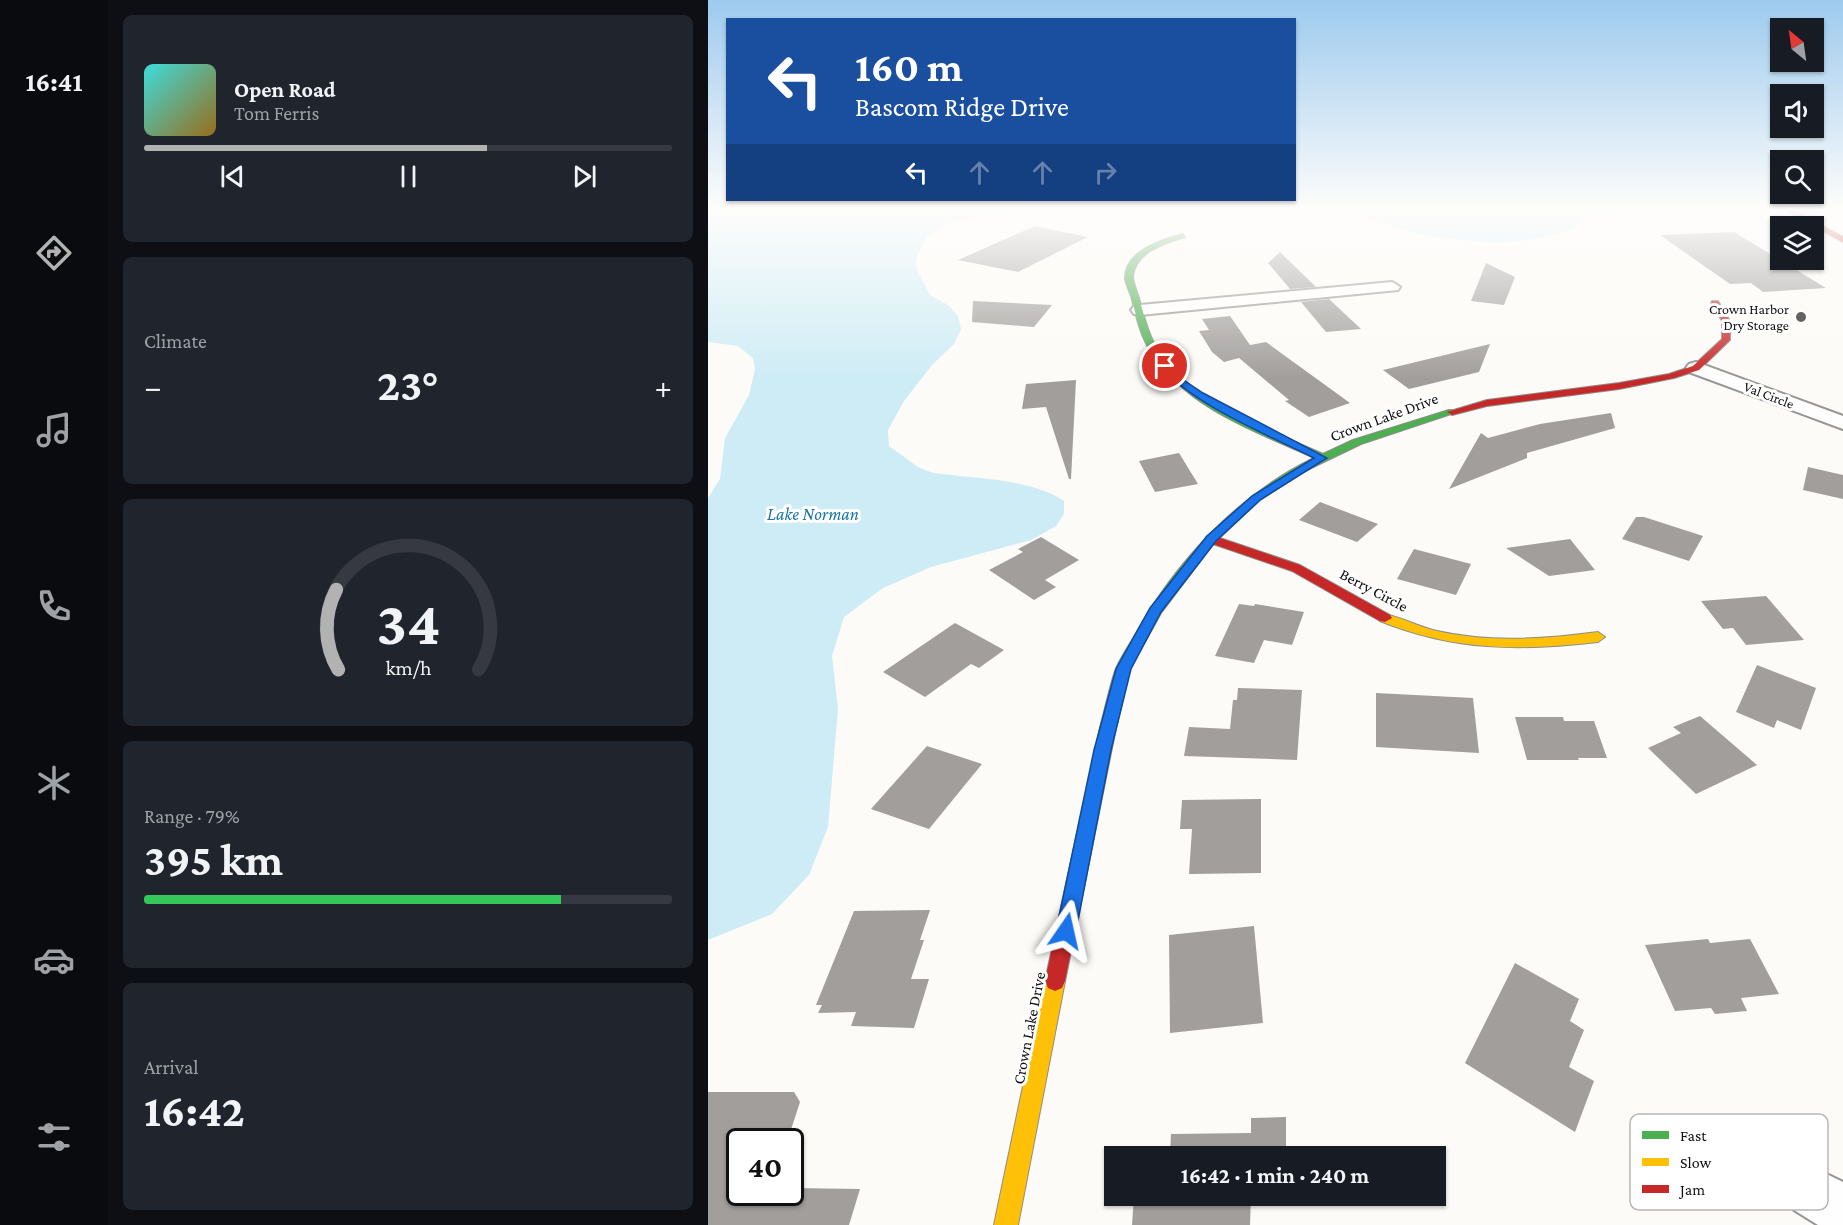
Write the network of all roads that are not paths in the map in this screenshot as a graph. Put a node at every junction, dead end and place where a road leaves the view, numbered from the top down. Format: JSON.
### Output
{"nodes":[{"id":1,"x":1132,"y":264,"type":"edge"},
{"id":2,"x":1392,"y":286,"type":"dead end"},
{"id":3,"x":1715,"y":303,"type":"dead end"},
{"id":4,"x":1140,"y":310,"type":"junction"},
{"id":5,"x":1696,"y":368,"type":"junction"},
{"id":6,"x":1843,"y":423,"type":"edge"},
{"id":7,"x":1322,"y":458,"type":"junction"},
{"id":8,"x":1211,"y":539,"type":"junction"},
{"id":9,"x":1598,"y":637,"type":"dead end"},
{"id":10,"x":1006,"y":1225,"type":"edge"}],
"edges":[{"from":1,"to":4,"type":"main road"},
{"from":2,"to":4,"type":"street"},
{"from":3,"to":5,"type":"main road","name":"Crown Lake Drive"},
{"from":4,"to":7,"type":"main road"},
{"from":5,"to":6,"type":"street","name":"Val Circle"},
{"from":5,"to":7,"type":"main road","name":"Crown Lake Drive"},
{"from":7,"to":8,"type":"main road","name":"Crown Lake Drive"},
{"from":8,"to":9,"type":"main road","name":"Berry Circle"},
{"from":8,"to":10,"type":"main road","name":"Crown Lake Drive"}]}
